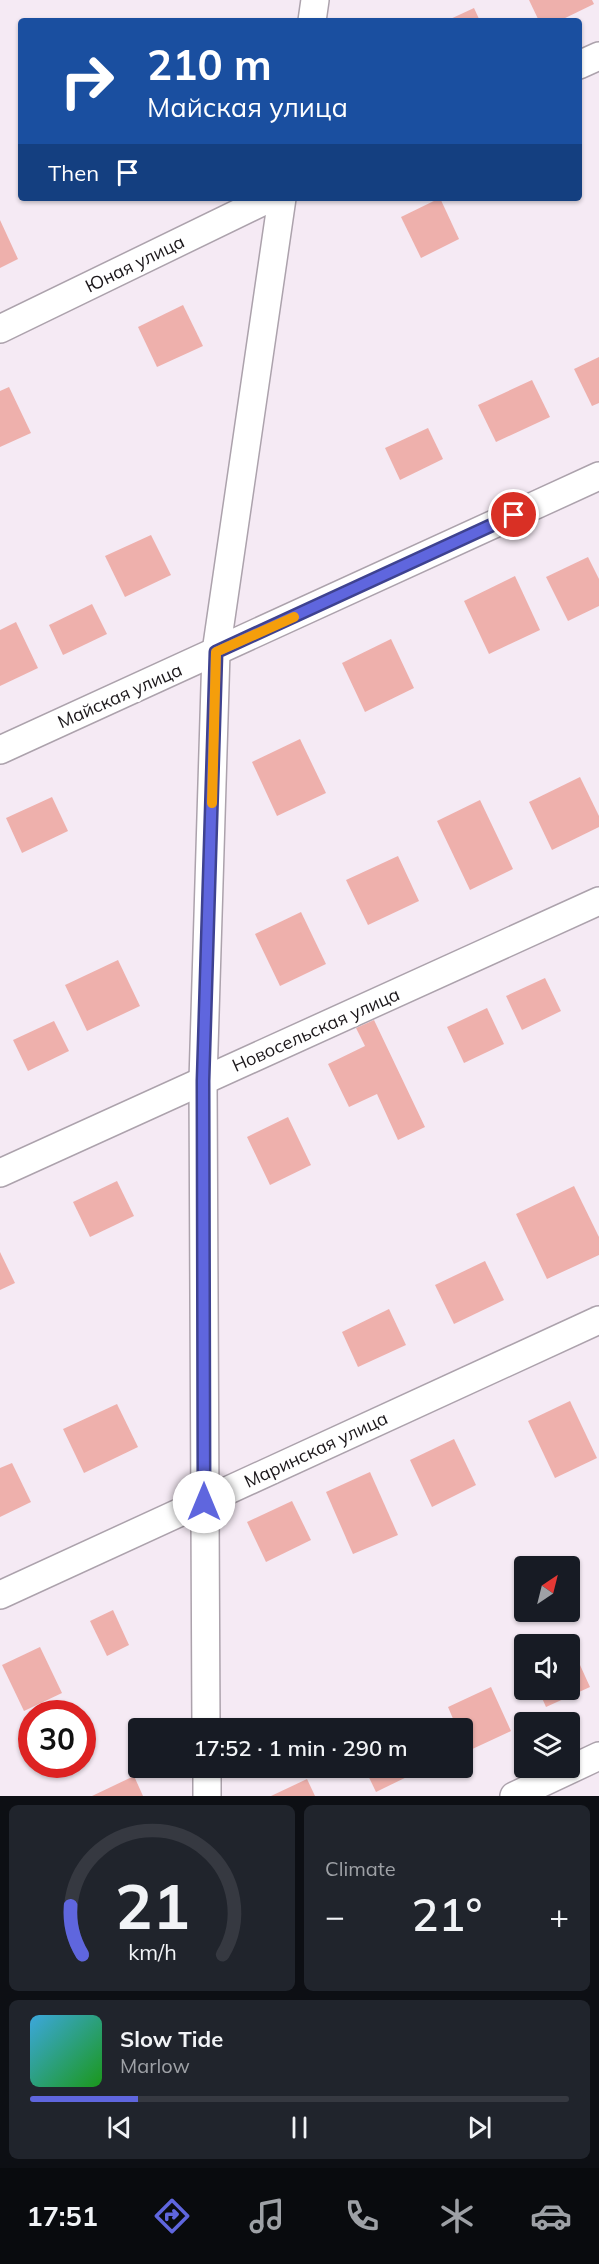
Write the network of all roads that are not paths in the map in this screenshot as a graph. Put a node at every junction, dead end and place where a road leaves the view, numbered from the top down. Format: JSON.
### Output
{"nodes":[{"id":1,"x":315,"y":0,"type":"edge"},
{"id":2,"x":312,"y":18,"type":"edge"},
{"id":3,"x":599,"y":56,"type":"edge"},
{"id":4,"x":582,"y":64,"type":"edge"},
{"id":5,"x":264,"y":201,"type":"edge"},
{"id":6,"x":282,"y":201,"type":"edge"},
{"id":7,"x":0,"y":329,"type":"edge"},
{"id":8,"x":599,"y":476,"type":"edge"},
{"id":9,"x":216,"y":652,"type":"junction"},
{"id":10,"x":0,"y":750,"type":"edge"},
{"id":11,"x":599,"y":901,"type":"edge"},
{"id":12,"x":203,"y":1081,"type":"junction"},
{"id":13,"x":0,"y":1173,"type":"edge"},
{"id":14,"x":599,"y":1320,"type":"edge"},
{"id":15,"x":204,"y":1502,"type":"junction"},
{"id":16,"x":0,"y":1595,"type":"edge"},
{"id":17,"x":206,"y":1718,"type":"edge"},
{"id":18,"x":599,"y":1756,"type":"edge"},
{"id":19,"x":207,"y":1778,"type":"edge"},
{"id":20,"x":207,"y":1796,"type":"edge"},
{"id":21,"x":514,"y":1796,"type":"edge"}],
"edges":[{"from":1,"to":2,"type":"street"},
{"from":3,"to":4,"type":"street"},
{"from":5,"to":7,"type":"street","name":"Юная улица"},
{"from":6,"to":9,"type":"street"},
{"from":8,"to":9,"type":"street","name":"Майская улица"},
{"from":9,"to":10,"type":"street","name":"Майская улица"},
{"from":9,"to":12,"type":"street"},
{"from":11,"to":12,"type":"street","name":"Новосельская улица"},
{"from":12,"to":13,"type":"street","name":"Новосельская улица"},
{"from":12,"to":15,"type":"street"},
{"from":14,"to":15,"type":"street","name":"Маринская улица"},
{"from":15,"to":16,"type":"street","name":"Маринская улица"},
{"from":15,"to":17,"type":"street"},
{"from":18,"to":21,"type":"street"},
{"from":19,"to":20,"type":"street"}]}
